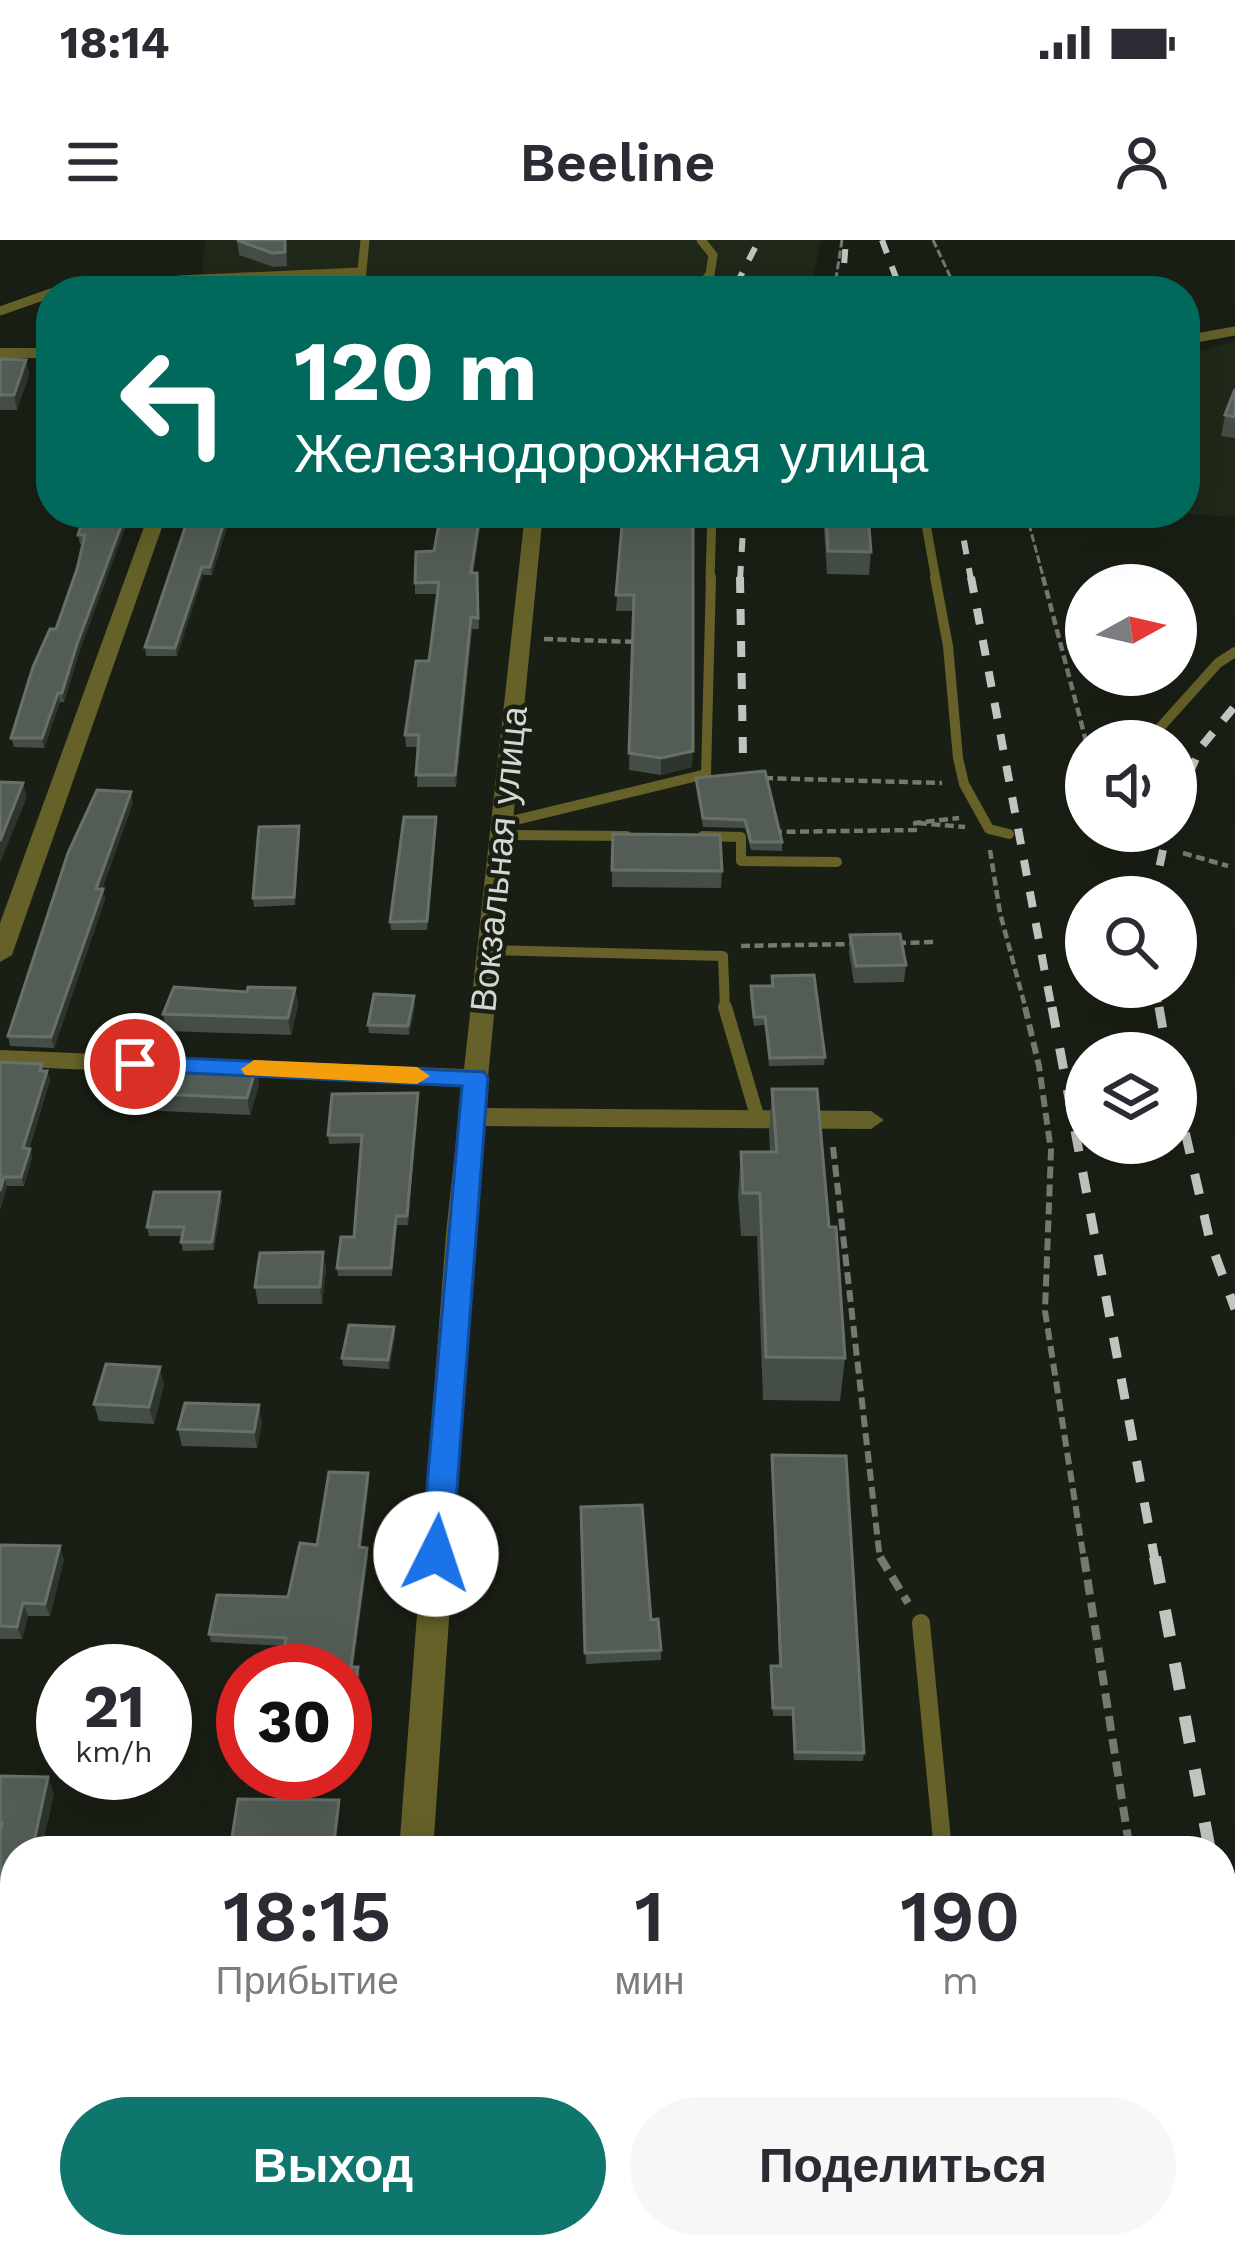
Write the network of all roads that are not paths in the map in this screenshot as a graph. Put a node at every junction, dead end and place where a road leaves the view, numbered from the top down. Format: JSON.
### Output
{"nodes":[{"id":1,"x":365,"y":240,"type":"edge"},
{"id":2,"x":701,"y":240,"type":"edge"},
{"id":3,"x":359,"y":272,"type":"junction"},
{"id":4,"x":269,"y":276,"type":"edge"},
{"id":5,"x":359,"y":276,"type":"edge"},
{"id":6,"x":708,"y":276,"type":"edge"},
{"id":7,"x":36,"y":298,"type":"edge"},
{"id":8,"x":0,"y":311,"type":"edge"},
{"id":9,"x":1235,"y":331,"type":"edge"},
{"id":10,"x":1200,"y":337,"type":"edge"},
{"id":11,"x":0,"y":353,"type":"edge"},
{"id":12,"x":36,"y":353,"type":"edge"},
{"id":13,"x":153,"y":528,"type":"edge"},
{"id":14,"x":533,"y":528,"type":"edge"},
{"id":15,"x":712,"y":528,"type":"edge"},
{"id":16,"x":927,"y":528,"type":"edge"},
{"id":17,"x":1235,"y":652,"type":"edge"},
{"id":18,"x":1167,"y":720,"type":"edge"},
{"id":19,"x":499,"y":830,"type":"junction"},
{"id":20,"x":1009,"y":834,"type":"dead end"},
{"id":21,"x":653,"y":836,"type":"edge"},
{"id":22,"x":697,"y":836,"type":"edge"},
{"id":23,"x":837,"y":862,"type":"dead end"},
{"id":24,"x":488,"y":950,"type":"junction"},
{"id":25,"x":0,"y":955,"type":"edge"},
{"id":26,"x":0,"y":1058,"type":"edge"},
{"id":27,"x":475,"y":1078,"type":"junction"},
{"id":28,"x":471,"y":1117,"type":"junction"},
{"id":29,"x":758,"y":1119,"type":"junction"},
{"id":30,"x":871,"y":1120,"type":"dead end"},
{"id":31,"x":921,"y":1623,"type":"road end"},
{"id":32,"x":417,"y":1836,"type":"edge"},
{"id":33,"x":942,"y":1836,"type":"edge"}],
"edges":[{"from":1,"to":3,"type":"lane"},
{"from":2,"to":6,"type":"lane"},
{"from":3,"to":4,"type":"lane"},
{"from":3,"to":5,"type":"lane"},
{"from":7,"to":8,"type":"lane"},
{"from":9,"to":10,"type":"lane"},
{"from":11,"to":12,"type":"street"},
{"from":13,"to":25,"type":"street"},
{"from":14,"to":19,"type":"street","name":"Вокзальная улица"},
{"from":15,"to":19,"type":"lane"},
{"from":16,"to":20,"type":"lane"},
{"from":17,"to":18,"type":"lane"},
{"from":19,"to":21,"type":"lane"},
{"from":19,"to":24,"type":"street","name":"Вокзальная улица"},
{"from":22,"to":23,"type":"lane"},
{"from":24,"to":27,"type":"street","name":"Вокзальная улица"},
{"from":24,"to":29,"type":"lane"},
{"from":26,"to":27,"type":"street"},
{"from":27,"to":28,"type":"street","name":"Вокзальная улица"},
{"from":28,"to":29,"type":"street"},
{"from":28,"to":32,"type":"street","name":"Вокзальная улица"},
{"from":29,"to":30,"type":"street"},
{"from":31,"to":33,"type":"lane"}]}
